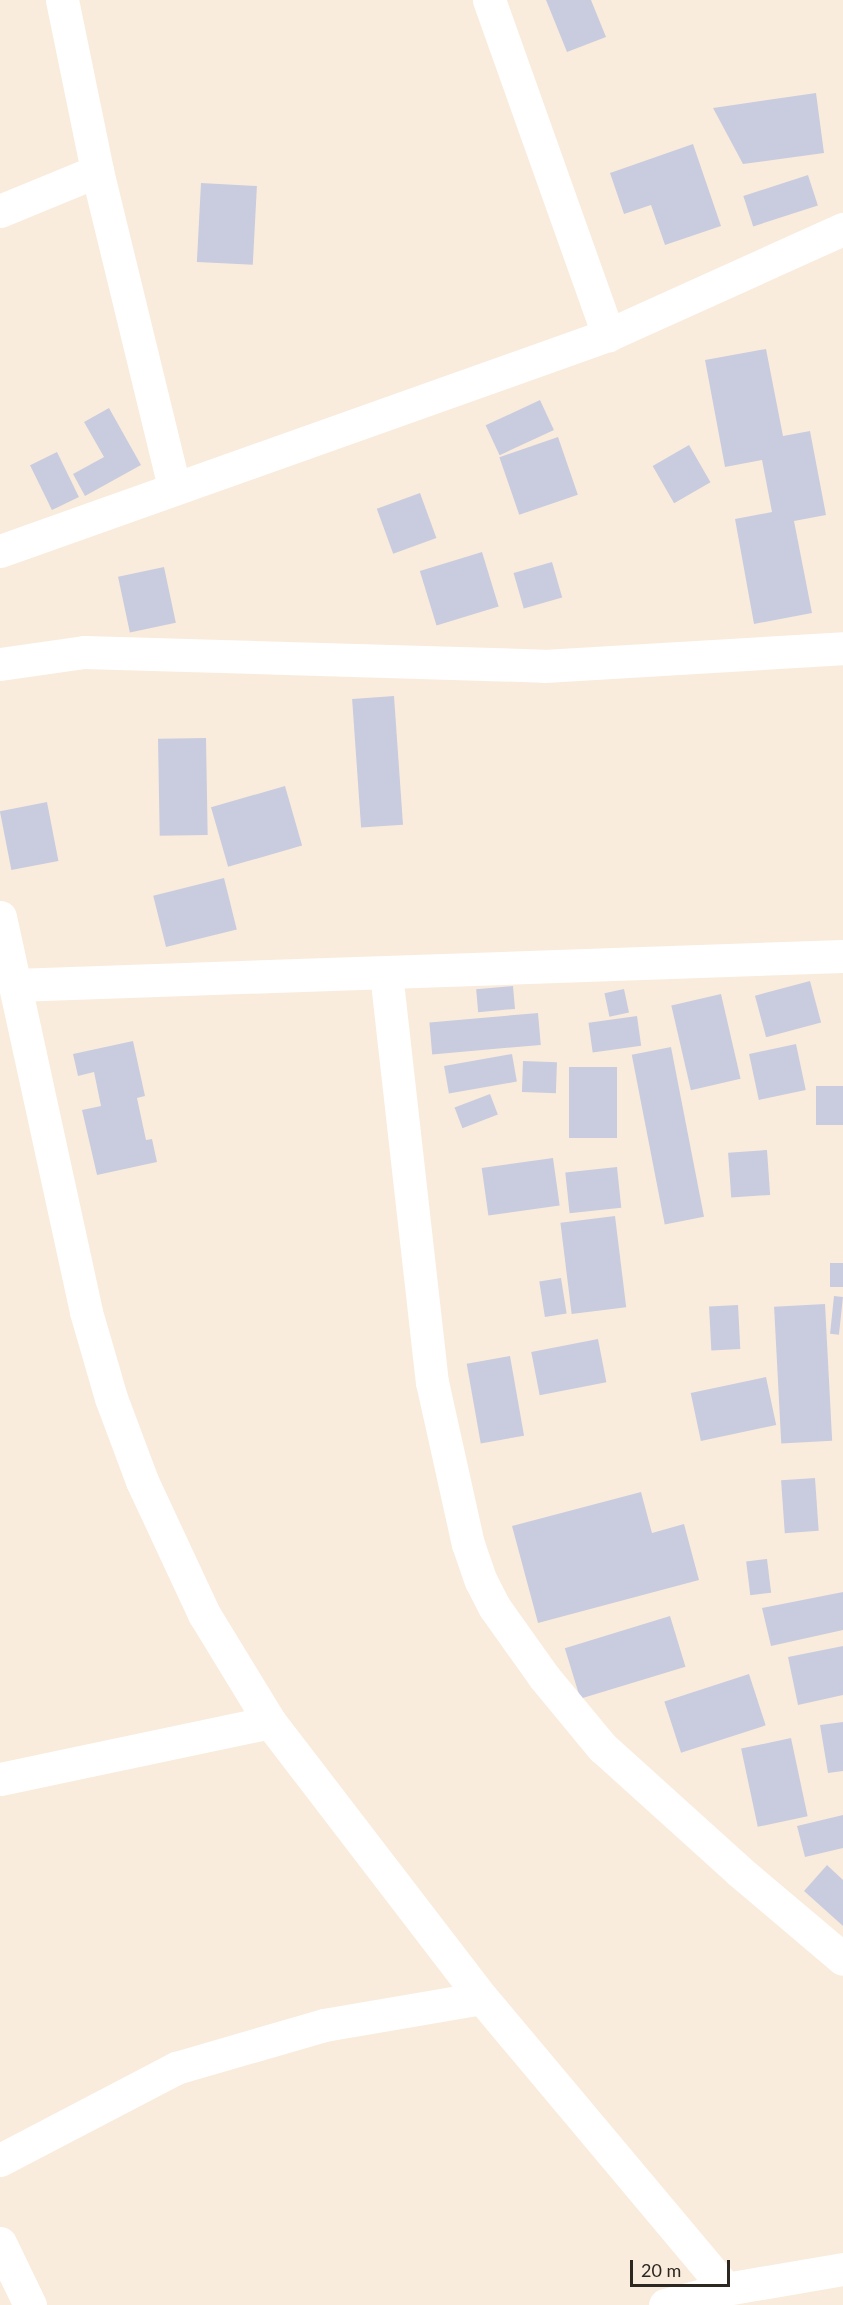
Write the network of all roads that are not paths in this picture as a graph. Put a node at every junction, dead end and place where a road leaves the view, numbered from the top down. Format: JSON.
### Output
{"nodes":[{"id":1,"x":62,"y":0,"type":"edge"},
{"id":2,"x":489,"y":0,"type":"edge"},
{"id":3,"x":97,"y":171,"type":"junction"},
{"id":4,"x":0,"y":211,"type":"edge"},
{"id":5,"x":843,"y":229,"type":"edge"},
{"id":6,"x":608,"y":334,"type":"junction"},
{"id":7,"x":174,"y":487,"type":"junction"},
{"id":8,"x":0,"y":551,"type":"edge"},
{"id":9,"x":843,"y":648,"type":"edge"},
{"id":10,"x":0,"y":664,"type":"edge"},
{"id":11,"x":0,"y":917,"type":"edge"},
{"id":12,"x":843,"y":956,"type":"edge"},
{"id":13,"x":386,"y":973,"type":"junction"},
{"id":14,"x":15,"y":985,"type":"junction"},
{"id":15,"x":270,"y":1722,"type":"junction"},
{"id":16,"x":0,"y":1779,"type":"edge"},
{"id":17,"x":843,"y":1959,"type":"edge"},
{"id":18,"x":482,"y":1998,"type":"junction"},
{"id":19,"x":0,"y":2160,"type":"edge"},
{"id":20,"x":0,"y":2243,"type":"edge"},
{"id":21,"x":843,"y":2269,"type":"edge"},
{"id":22,"x":726,"y":2289,"type":"junction"},
{"id":23,"x":30,"y":2305,"type":"edge"},
{"id":24,"x":665,"y":2305,"type":"edge"}],
"edges":[{"from":1,"to":3,"type":"street"},
{"from":2,"to":6,"type":"street"},
{"from":3,"to":4,"type":"street"},
{"from":3,"to":7,"type":"street"},
{"from":5,"to":6,"type":"street"},
{"from":6,"to":7,"type":"street"},
{"from":7,"to":8,"type":"street"},
{"from":9,"to":10,"type":"street"},
{"from":11,"to":14,"type":"street"},
{"from":12,"to":13,"type":"street"},
{"from":13,"to":14,"type":"street"},
{"from":13,"to":17,"type":"street"},
{"from":14,"to":15,"type":"street"},
{"from":15,"to":16,"type":"street"},
{"from":15,"to":18,"type":"street"},
{"from":18,"to":19,"type":"street"},
{"from":18,"to":22,"type":"street"},
{"from":20,"to":23,"type":"street"},
{"from":21,"to":22,"type":"street"},
{"from":22,"to":24,"type":"street"}]}
